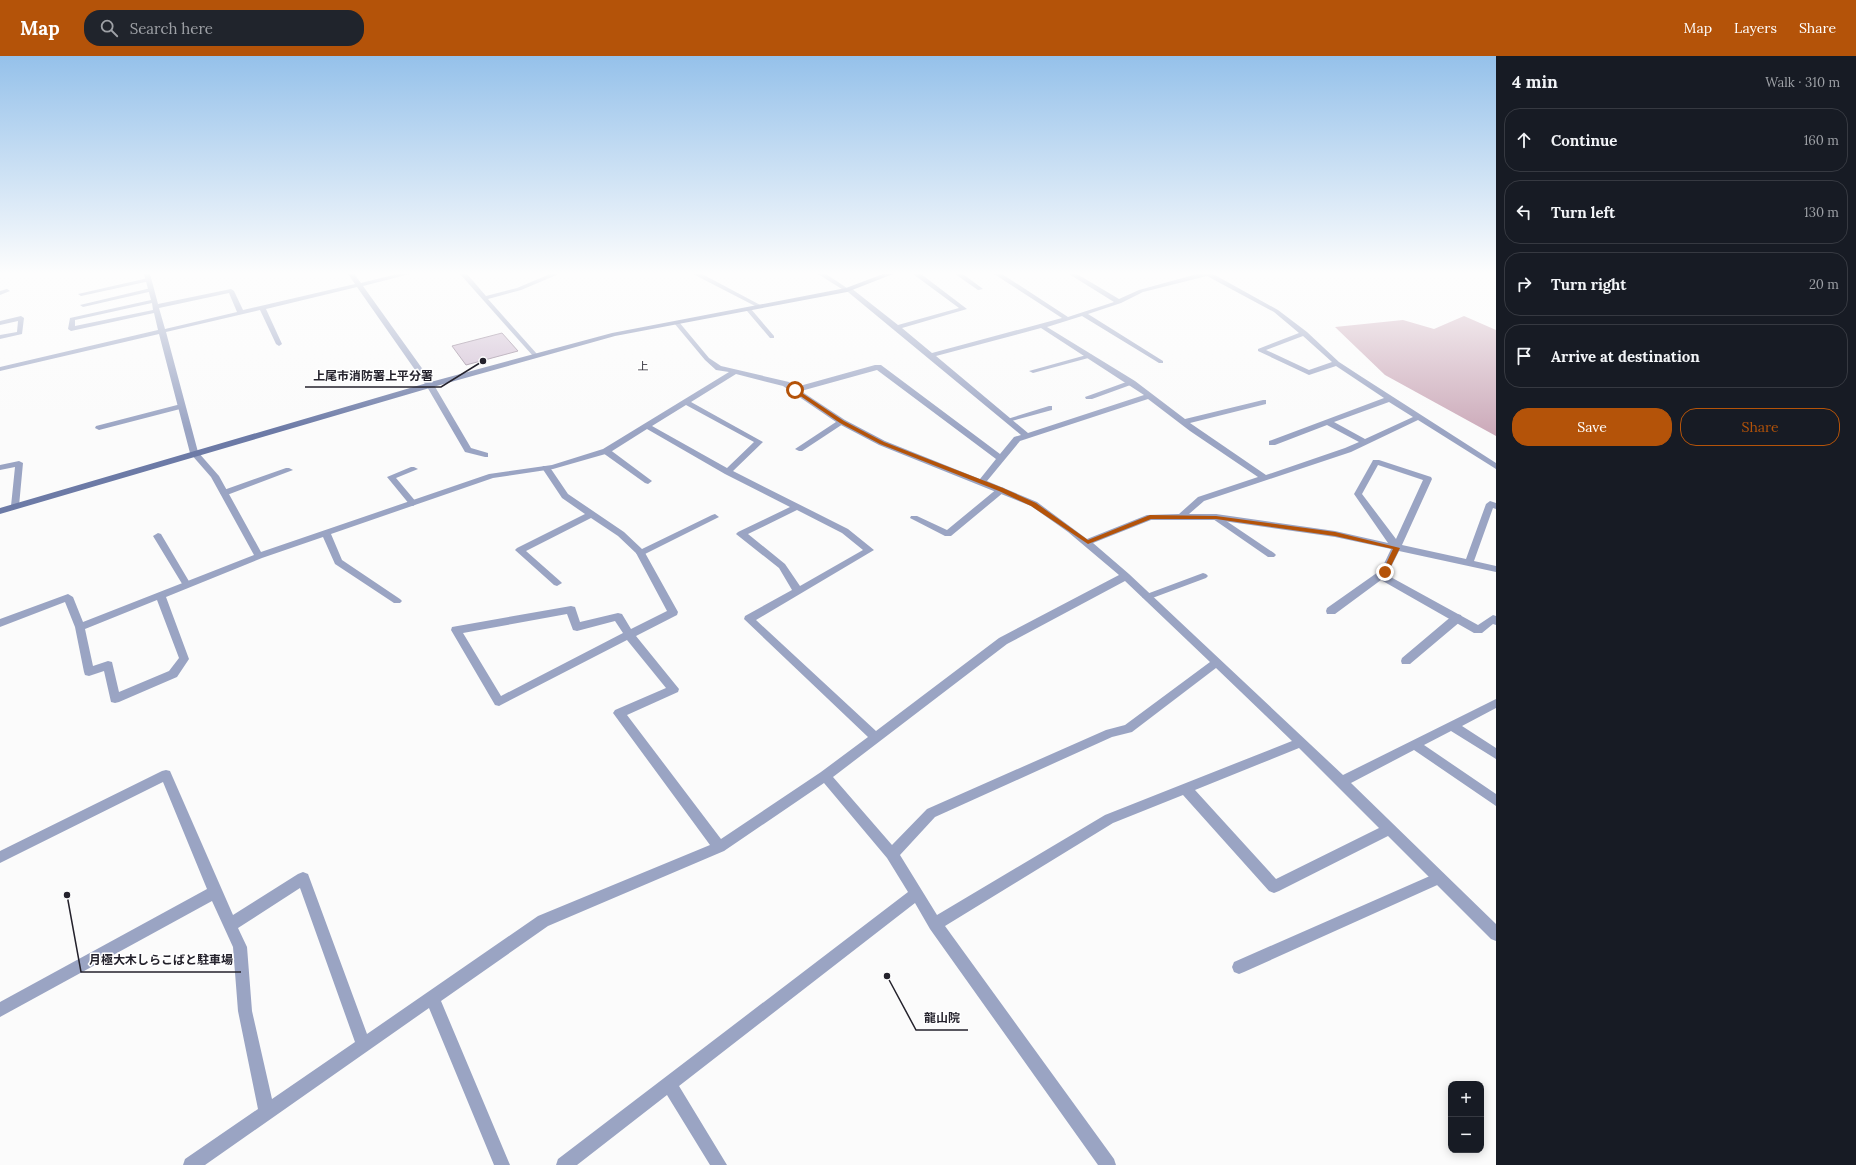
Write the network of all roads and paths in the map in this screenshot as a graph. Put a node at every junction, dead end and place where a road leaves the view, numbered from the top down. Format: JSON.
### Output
{"nodes":[{"id":1,"x":20,"y":326,"type":"edge"},
{"id":2,"x":71,"y":326,"type":"edge"},
{"id":3,"x":83,"y":326,"type":"edge"},
{"id":4,"x":161,"y":326,"type":"edge"},
{"id":5,"x":185,"y":326,"type":"edge"},
{"id":6,"x":270,"y":326,"type":"edge"},
{"id":7,"x":387,"y":326,"type":"edge"},
{"id":8,"x":509,"y":326,"type":"edge"},
{"id":9,"x":661,"y":326,"type":"edge"},
{"id":10,"x":679,"y":326,"type":"edge"},
{"id":11,"x":762,"y":326,"type":"edge"},
{"id":12,"x":902,"y":326,"type":"edge"},
{"id":13,"x":1042,"y":326,"type":"joint"},
{"id":14,"x":1102,"y":326,"type":"edge"},
{"id":15,"x":1295,"y":326,"type":"edge"},
{"id":16,"x":897,"y":327,"type":"joint"},
{"id":17,"x":162,"y":331,"type":"junction"},
{"id":18,"x":1305,"y":333,"type":"junction"},
{"id":19,"x":0,"y":337,"type":"edge"},
{"id":20,"x":772,"y":337,"type":"dead end"},
{"id":21,"x":279,"y":344,"type":"dead end"},
{"id":22,"x":535,"y":355,"type":"junction"},
{"id":23,"x":931,"y":355,"type":"junction"},
{"id":24,"x":1090,"y":356,"type":"junction"},
{"id":25,"x":1161,"y":362,"type":"dead end"},
{"id":26,"x":1337,"y":363,"type":"junction"},
{"id":27,"x":0,"y":369,"type":"edge"},
{"id":28,"x":1033,"y":371,"type":"dead end"},
{"id":29,"x":733,"y":373,"type":"junction"},
{"id":30,"x":1132,"y":383,"type":"junction"},
{"id":31,"x":430,"y":385,"type":"junction"},
{"id":32,"x":795,"y":390,"type":"junction"},
{"id":33,"x":1089,"y":396,"type":"dead end"},
{"id":34,"x":1149,"y":396,"type":"junction"},
{"id":35,"x":1389,"y":399,"type":"junction"},
{"id":36,"x":684,"y":402,"type":"junction"},
{"id":37,"x":1263,"y":402,"type":"dead end"},
{"id":38,"x":181,"y":406,"type":"junction"},
{"id":39,"x":1049,"y":408,"type":"dead end"},
{"id":40,"x":1418,"y":417,"type":"junction"},
{"id":41,"x":1008,"y":420,"type":"junction"},
{"id":42,"x":842,"y":422,"type":"junction"},
{"id":43,"x":1184,"y":422,"type":"junction"},
{"id":44,"x":1327,"y":422,"type":"junction"},
{"id":45,"x":647,"y":426,"type":"junction"},
{"id":46,"x":99,"y":428,"type":"dead end"},
{"id":47,"x":1027,"y":436,"type":"junction"},
{"id":48,"x":1365,"y":442,"type":"junction"},
{"id":49,"x":1272,"y":443,"type":"dead end"},
{"id":50,"x":799,"y":450,"type":"dead end"},
{"id":51,"x":606,"y":451,"type":"junction"},
{"id":52,"x":194,"y":453,"type":"junction"},
{"id":53,"x":485,"y":455,"type":"dead end"},
{"id":54,"x":1001,"y":459,"type":"junction"},
{"id":55,"x":1496,"y":467,"type":"edge"},
{"id":56,"x":0,"y":468,"type":"edge"},
{"id":57,"x":546,"y":468,"type":"junction"},
{"id":58,"x":414,"y":469,"type":"dead end"},
{"id":59,"x":289,"y":470,"type":"dead end"},
{"id":60,"x":728,"y":472,"type":"junction"},
{"id":61,"x":1265,"y":478,"type":"junction"},
{"id":62,"x":648,"y":481,"type":"dead end"},
{"id":63,"x":982,"y":482,"type":"junction"},
{"id":64,"x":1001,"y":490,"type":"junction"},
{"id":65,"x":224,"y":493,"type":"junction"},
{"id":66,"x":413,"y":503,"type":"junction"},
{"id":67,"x":15,"y":506,"type":"junction"},
{"id":68,"x":796,"y":506,"type":"junction"},
{"id":69,"x":1496,"y":506,"type":"edge"},
{"id":70,"x":0,"y":511,"type":"edge"},
{"id":71,"x":592,"y":514,"type":"junction"},
{"id":72,"x":1182,"y":516,"type":"junction"},
{"id":73,"x":715,"y":517,"type":"dead end"},
{"id":74,"x":914,"y":518,"type":"dead end"},
{"id":75,"x":1216,"y":518,"type":"junction"},
{"id":76,"x":326,"y":533,"type":"junction"},
{"id":77,"x":158,"y":536,"type":"dead end"},
{"id":78,"x":1088,"y":542,"type":"junction"},
{"id":79,"x":1397,"y":548,"type":"junction"},
{"id":80,"x":641,"y":553,"type":"junction"},
{"id":81,"x":1271,"y":555,"type":"dead end"},
{"id":82,"x":259,"y":556,"type":"junction"},
{"id":83,"x":1469,"y":564,"type":"junction"},
{"id":84,"x":1496,"y":569,"type":"edge"},
{"id":85,"x":1380,"y":575,"type":"junction"},
{"id":86,"x":1126,"y":576,"type":"junction"},
{"id":87,"x":1203,"y":576,"type":"dead end"},
{"id":88,"x":557,"y":583,"type":"dead end"},
{"id":89,"x":187,"y":585,"type":"junction"},
{"id":90,"x":798,"y":591,"type":"junction"},
{"id":91,"x":160,"y":595,"type":"junction"},
{"id":92,"x":1148,"y":596,"type":"junction"},
{"id":93,"x":397,"y":601,"type":"dead end"},
{"id":94,"x":1331,"y":611,"type":"dead end"},
{"id":95,"x":1457,"y":618,"type":"junction"},
{"id":96,"x":1496,"y":620,"type":"edge"},
{"id":97,"x":0,"y":623,"type":"edge"},
{"id":98,"x":80,"y":627,"type":"junction"},
{"id":99,"x":629,"y":635,"type":"junction"},
{"id":100,"x":1406,"y":661,"type":"dead end"},
{"id":101,"x":1216,"y":662,"type":"junction"},
{"id":102,"x":1496,"y":703,"type":"edge"},
{"id":103,"x":1451,"y":725,"type":"junction"},
{"id":104,"x":876,"y":738,"type":"junction"},
{"id":105,"x":1301,"y":742,"type":"junction"},
{"id":106,"x":1414,"y":744,"type":"junction"},
{"id":107,"x":1496,"y":754,"type":"edge"},
{"id":108,"x":825,"y":776,"type":"junction"},
{"id":109,"x":1342,"y":782,"type":"junction"},
{"id":110,"x":1186,"y":789,"type":"junction"},
{"id":111,"x":1496,"y":801,"type":"edge"},
{"id":112,"x":1389,"y":829,"type":"junction"},
{"id":113,"x":719,"y":847,"type":"junction"},
{"id":114,"x":892,"y":854,"type":"junction"},
{"id":115,"x":0,"y":857,"type":"edge"},
{"id":116,"x":1439,"y":878,"type":"junction"},
{"id":117,"x":215,"y":892,"type":"junction"},
{"id":118,"x":916,"y":894,"type":"junction"},
{"id":119,"x":935,"y":924,"type":"junction"},
{"id":120,"x":230,"y":925,"type":"junction"},
{"id":121,"x":1496,"y":934,"type":"edge"},
{"id":122,"x":1239,"y":967,"type":"dead end"},
{"id":123,"x":432,"y":997,"type":"junction"},
{"id":124,"x":0,"y":1010,"type":"edge"},
{"id":125,"x":364,"y":1045,"type":"junction"},
{"id":126,"x":669,"y":1084,"type":"junction"},
{"id":127,"x":267,"y":1112,"type":"junction"},
{"id":128,"x":191,"y":1165,"type":"edge"},
{"id":129,"x":502,"y":1165,"type":"edge"},
{"id":130,"x":564,"y":1165,"type":"edge"},
{"id":131,"x":719,"y":1165,"type":"edge"},
{"id":132,"x":1108,"y":1165,"type":"edge"}],
"edges":[{"from":1,"to":19,"type":"street"},
{"from":2,"to":3,"type":"street"},
{"from":4,"to":17,"type":"street"},
{"from":5,"to":17,"type":"street"},
{"from":6,"to":21,"type":"street"},
{"from":7,"to":31,"type":"street"},
{"from":8,"to":22,"type":"street"},
{"from":9,"to":22,"type":"street"},
{"from":10,"to":29,"type":"street"},
{"from":11,"to":20,"type":"street"},
{"from":12,"to":16,"type":"street"},
{"from":13,"to":23,"type":"street"},
{"from":13,"to":24,"type":"street"},
{"from":14,"to":25,"type":"street"},
{"from":15,"to":18,"type":"street"},
{"from":16,"to":23,"type":"street"},
{"from":17,"to":27,"type":"street"},
{"from":17,"to":38,"type":"street"},
{"from":18,"to":26,"type":"street"},
{"from":18,"to":26,"type":"street"},
{"from":22,"to":31,"type":"street"},
{"from":23,"to":41,"type":"street"},
{"from":24,"to":28,"type":"street"},
{"from":24,"to":30,"type":"street"},
{"from":26,"to":35,"type":"street"},
{"from":29,"to":32,"type":"street"},
{"from":29,"to":36,"type":"street"},
{"from":30,"to":33,"type":"street"},
{"from":30,"to":34,"type":"street"},
{"from":31,"to":52,"type":"street"},
{"from":31,"to":53,"type":"street"},
{"from":32,"to":42,"type":"street"},
{"from":32,"to":54,"type":"street"},
{"from":34,"to":43,"type":"street"},
{"from":34,"to":47,"type":"street"},
{"from":35,"to":40,"type":"street"},
{"from":35,"to":44,"type":"street"},
{"from":36,"to":45,"type":"street"},
{"from":36,"to":60,"type":"street"},
{"from":37,"to":43,"type":"street"},
{"from":38,"to":46,"type":"street"},
{"from":38,"to":52,"type":"street"},
{"from":39,"to":41,"type":"street"},
{"from":40,"to":48,"type":"street"},
{"from":40,"to":55,"type":"street"},
{"from":41,"to":47,"type":"street"},
{"from":42,"to":50,"type":"street"},
{"from":42,"to":63,"type":"street"},
{"from":43,"to":61,"type":"street"},
{"from":44,"to":48,"type":"street"},
{"from":44,"to":49,"type":"street"},
{"from":45,"to":51,"type":"street"},
{"from":45,"to":60,"type":"street"},
{"from":47,"to":54,"type":"street"},
{"from":48,"to":61,"type":"street"},
{"from":51,"to":57,"type":"street"},
{"from":51,"to":62,"type":"street"},
{"from":52,"to":65,"type":"street"},
{"from":52,"to":67,"type":"street"},
{"from":54,"to":63,"type":"street"},
{"from":56,"to":67,"type":"street"},
{"from":57,"to":66,"type":"street"},
{"from":57,"to":71,"type":"street"},
{"from":58,"to":66,"type":"street"},
{"from":59,"to":65,"type":"street"},
{"from":60,"to":68,"type":"street"},
{"from":61,"to":72,"type":"street"},
{"from":63,"to":64,"type":"street"},
{"from":64,"to":74,"type":"street"},
{"from":64,"to":78,"type":"street"},
{"from":65,"to":82,"type":"street"},
{"from":66,"to":76,"type":"street"},
{"from":67,"to":70,"type":"street"},
{"from":68,"to":90,"type":"street"},
{"from":68,"to":90,"type":"street"},
{"from":69,"to":83,"type":"street"},
{"from":71,"to":80,"type":"street"},
{"from":71,"to":88,"type":"street"},
{"from":72,"to":75,"type":"street"},
{"from":72,"to":78,"type":"street"},
{"from":73,"to":80,"type":"street"},
{"from":75,"to":79,"type":"street"},
{"from":75,"to":81,"type":"street"},
{"from":76,"to":82,"type":"street"},
{"from":76,"to":93,"type":"street"},
{"from":77,"to":89,"type":"street"},
{"from":78,"to":86,"type":"street"},
{"from":79,"to":79,"type":"street"},
{"from":79,"to":83,"type":"street"},
{"from":79,"to":85,"type":"street"},
{"from":80,"to":99,"type":"street"},
{"from":82,"to":89,"type":"street"},
{"from":83,"to":84,"type":"street"},
{"from":85,"to":94,"type":"street"},
{"from":85,"to":95,"type":"street"},
{"from":86,"to":92,"type":"street"},
{"from":86,"to":104,"type":"street"},
{"from":87,"to":92,"type":"street"},
{"from":89,"to":91,"type":"street"},
{"from":90,"to":104,"type":"street"},
{"from":91,"to":98,"type":"street"},
{"from":91,"to":98,"type":"street"},
{"from":92,"to":101,"type":"street"},
{"from":95,"to":96,"type":"street"},
{"from":95,"to":100,"type":"street"},
{"from":97,"to":98,"type":"street"},
{"from":99,"to":99,"type":"street"},
{"from":99,"to":113,"type":"street"},
{"from":101,"to":105,"type":"street"},
{"from":101,"to":114,"type":"street"},
{"from":102,"to":103,"type":"street"},
{"from":103,"to":106,"type":"street"},
{"from":103,"to":107,"type":"street"},
{"from":104,"to":108,"type":"street"},
{"from":105,"to":109,"type":"street"},
{"from":105,"to":110,"type":"street"},
{"from":106,"to":109,"type":"street"},
{"from":106,"to":111,"type":"street"},
{"from":108,"to":113,"type":"street"},
{"from":108,"to":114,"type":"street"},
{"from":109,"to":112,"type":"street"},
{"from":110,"to":112,"type":"street"},
{"from":110,"to":119,"type":"street"},
{"from":112,"to":116,"type":"street"},
{"from":113,"to":123,"type":"street"},
{"from":114,"to":118,"type":"street"},
{"from":115,"to":117,"type":"street"},
{"from":116,"to":121,"type":"street"},
{"from":116,"to":122,"type":"street"},
{"from":117,"to":120,"type":"street"},
{"from":117,"to":124,"type":"street"},
{"from":118,"to":119,"type":"street"},
{"from":118,"to":126,"type":"street"},
{"from":119,"to":132,"type":"street"},
{"from":120,"to":125,"type":"street"},
{"from":120,"to":127,"type":"street"},
{"from":123,"to":125,"type":"street"},
{"from":123,"to":129,"type":"street"},
{"from":125,"to":127,"type":"street"},
{"from":126,"to":130,"type":"street"},
{"from":126,"to":131,"type":"street"},
{"from":127,"to":128,"type":"street"}]}
